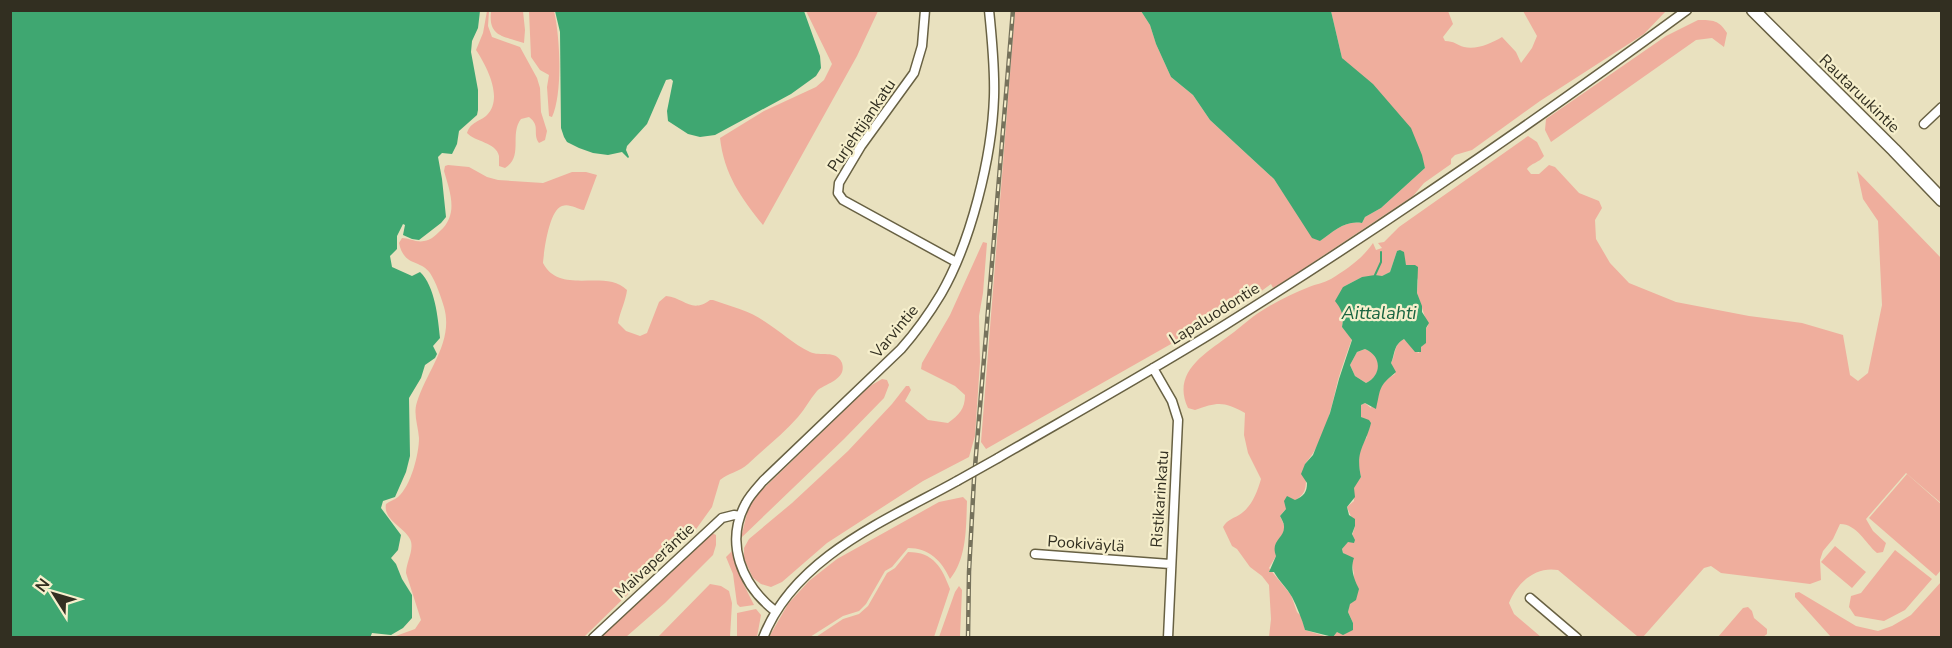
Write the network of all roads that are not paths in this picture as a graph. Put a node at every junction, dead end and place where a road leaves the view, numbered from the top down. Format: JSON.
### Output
{"nodes":[{"id":1,"x":925,"y":10,"type":"edge"},
{"id":2,"x":989,"y":10,"type":"edge"},
{"id":3,"x":1687,"y":10,"type":"edge"},
{"id":4,"x":1753,"y":10,"type":"edge"},
{"id":5,"x":1941,"y":107,"type":"edge"},
{"id":6,"x":1924,"y":124,"type":"dead end"},
{"id":7,"x":1941,"y":200,"type":"edge"},
{"id":8,"x":956,"y":262,"type":"junction"},
{"id":9,"x":1153,"y":368,"type":"junction"},
{"id":10,"x":740,"y":516,"type":"junction"},
{"id":11,"x":1035,"y":554,"type":"dead end"},
{"id":12,"x":1170,"y":564,"type":"junction"},
{"id":13,"x":1530,"y":598,"type":"dead end"},
{"id":14,"x":775,"y":611,"type":"junction"},
{"id":15,"x":593,"y":638,"type":"edge"},
{"id":16,"x":763,"y":638,"type":"edge"},
{"id":17,"x":1167,"y":638,"type":"edge"},
{"id":18,"x":1576,"y":638,"type":"edge"}],
"edges":[{"from":1,"to":8,"type":"street","name":"Purjehtijankatu"},
{"from":2,"to":8,"type":"street","name":"Varvintie"},
{"from":3,"to":9,"type":"street","name":"Lapaluodontie"},
{"from":4,"to":7,"type":"main road","name":"Rautaruukintie"},
{"from":5,"to":6,"type":"street"},
{"from":8,"to":10,"type":"street","name":"Varvintie"},
{"from":9,"to":12,"type":"street","name":"Ristikarinkatu"},
{"from":9,"to":14,"type":"street","name":"Lapaluodontie","bridge":true},
{"from":10,"to":14,"type":"street","name":"Varvintie"},
{"from":10,"to":15,"type":"street","name":"Maivaperäntie"},
{"from":11,"to":12,"type":"street","name":"Pookiväylä"},
{"from":12,"to":17,"type":"street","name":"Ristikarinkatu"},
{"from":13,"to":18,"type":"street"},
{"from":14,"to":16,"type":"street","name":"Lapaluodontie"}]}
